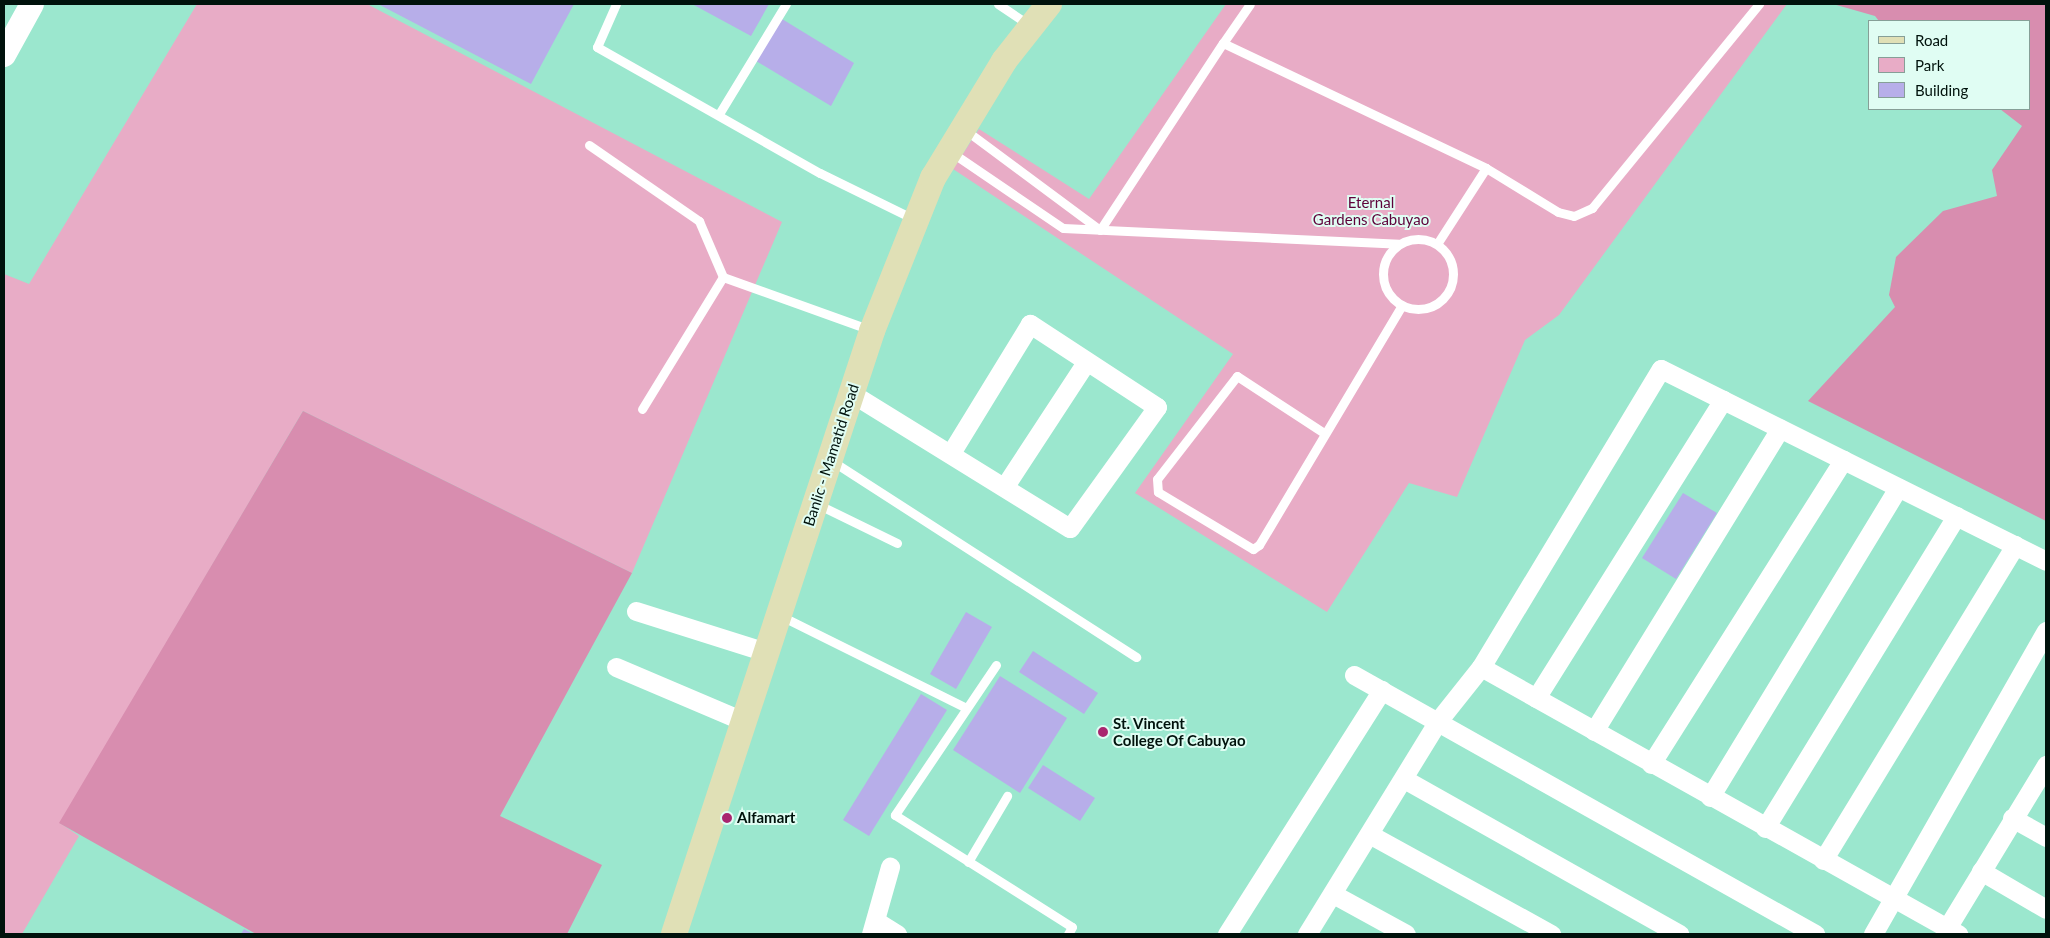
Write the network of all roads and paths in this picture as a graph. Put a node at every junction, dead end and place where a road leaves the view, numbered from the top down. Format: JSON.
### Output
{"nodes":[{"id":1,"x":32,"y":4,"type":"edge"},
{"id":2,"x":616,"y":4,"type":"edge"},
{"id":3,"x":786,"y":4,"type":"edge"},
{"id":4,"x":998,"y":4,"type":"edge"},
{"id":5,"x":1049,"y":4,"type":"edge"},
{"id":6,"x":1250,"y":4,"type":"edge"},
{"id":7,"x":1759,"y":4,"type":"edge"},
{"id":8,"x":1031,"y":26,"type":"junction"},
{"id":9,"x":10,"y":28,"type":"edge"},
{"id":10,"x":1223,"y":42,"type":"junction"},
{"id":11,"x":4,"y":55,"type":"edge"},
{"id":12,"x":718,"y":114,"type":"junction"},
{"id":13,"x":964,"y":129,"type":"junction"},
{"id":14,"x":589,"y":145,"type":"dead end"},
{"id":15,"x":950,"y":152,"type":"junction"},
{"id":16,"x":1486,"y":168,"type":"junction"},
{"id":17,"x":916,"y":220,"type":"junction"},
{"id":18,"x":1100,"y":230,"type":"junction"},
{"id":19,"x":1399,"y":244,"type":"junction"},
{"id":20,"x":1437,"y":244,"type":"junction"},
{"id":21,"x":723,"y":277,"type":"junction"},
{"id":22,"x":1402,"y":305,"type":"junction"},
{"id":23,"x":872,"y":331,"type":"junction"},
{"id":24,"x":1086,"y":362,"type":"junction"},
{"id":25,"x":851,"y":393,"type":"junction"},
{"id":26,"x":1723,"y":400,"type":"junction"},
{"id":27,"x":642,"y":409,"type":"dead end"},
{"id":28,"x":1780,"y":429,"type":"junction"},
{"id":29,"x":1324,"y":433,"type":"junction"},
{"id":30,"x":951,"y":453,"type":"junction"},
{"id":31,"x":830,"y":459,"type":"junction"},
{"id":32,"x":1843,"y":460,"type":"junction"},
{"id":33,"x":1005,"y":486,"type":"junction"},
{"id":34,"x":1898,"y":488,"type":"junction"},
{"id":35,"x":815,"y":503,"type":"junction"},
{"id":36,"x":1956,"y":516,"type":"junction"},
{"id":37,"x":897,"y":543,"type":"dead end"},
{"id":38,"x":2015,"y":545,"type":"junction"},
{"id":39,"x":2046,"y":561,"type":"edge"},
{"id":40,"x":636,"y":611,"type":"dead end"},
{"id":41,"x":778,"y":614,"type":"junction"},
{"id":42,"x":2046,"y":631,"type":"edge"},
{"id":43,"x":766,"y":652,"type":"junction"},
{"id":44,"x":1136,"y":657,"type":"dead end"},
{"id":45,"x":996,"y":665,"type":"dead end"},
{"id":46,"x":616,"y":667,"type":"dead end"},
{"id":47,"x":1481,"y":667,"type":"junction"},
{"id":48,"x":1354,"y":675,"type":"dead end"},
{"id":49,"x":1382,"y":690,"type":"junction"},
{"id":50,"x":1536,"y":698,"type":"junction"},
{"id":51,"x":966,"y":708,"type":"junction"},
{"id":52,"x":743,"y":721,"type":"junction"},
{"id":53,"x":1438,"y":721,"type":"junction"},
{"id":54,"x":1594,"y":731,"type":"junction"},
{"id":55,"x":1651,"y":764,"type":"junction"},
{"id":56,"x":2044,"y":774,"type":"edge"},
{"id":57,"x":1404,"y":779,"type":"junction"},
{"id":58,"x":1008,"y":796,"type":"dead end"},
{"id":59,"x":1710,"y":797,"type":"junction"},
{"id":60,"x":2012,"y":818,"type":"junction"},
{"id":61,"x":1765,"y":828,"type":"junction"},
{"id":62,"x":1369,"y":834,"type":"junction"},
{"id":63,"x":2046,"y":837,"type":"edge"},
{"id":64,"x":1823,"y":860,"type":"junction"},
{"id":65,"x":968,"y":862,"type":"junction"},
{"id":66,"x":890,"y":867,"type":"dead end"},
{"id":67,"x":1980,"y":871,"type":"junction"},
{"id":68,"x":1333,"y":894,"type":"junction"},
{"id":69,"x":1891,"y":898,"type":"junction"},
{"id":70,"x":2046,"y":909,"type":"edge"},
{"id":71,"x":874,"y":928,"type":"edge"},
{"id":72,"x":1794,"y":929,"type":"edge"},
{"id":73,"x":1952,"y":931,"type":"edge"},
{"id":74,"x":674,"y":934,"type":"edge"},
{"id":75,"x":897,"y":934,"type":"edge"},
{"id":76,"x":1068,"y":934,"type":"edge"},
{"id":77,"x":1227,"y":934,"type":"edge"},
{"id":78,"x":1307,"y":934,"type":"edge"},
{"id":79,"x":1406,"y":934,"type":"edge"},
{"id":80,"x":1550,"y":934,"type":"edge"},
{"id":81,"x":1679,"y":934,"type":"edge"},
{"id":82,"x":1814,"y":934,"type":"edge"},
{"id":83,"x":1872,"y":934,"type":"edge"}],
"edges":[{"from":1,"to":9,"type":"street"},
{"from":2,"to":12,"type":"lane"},
{"from":3,"to":12,"type":"lane"},
{"from":4,"to":8,"type":"lane"},
{"from":5,"to":8,"type":"main road","name":"Banlic - Mamatid Road"},
{"from":6,"to":10,"type":"lane"},
{"from":7,"to":16,"type":"lane"},
{"from":8,"to":13,"type":"main road","name":"Banlic - Mamatid Road"},
{"from":9,"to":11,"type":"street"},
{"from":10,"to":16,"type":"lane"},
{"from":10,"to":18,"type":"lane"},
{"from":12,"to":17,"type":"lane"},
{"from":13,"to":15,"type":"main road","name":"Banlic - Mamatid Road"},
{"from":13,"to":18,"type":"lane"},
{"from":14,"to":21,"type":"lane"},
{"from":15,"to":17,"type":"main road","name":"Banlic - Mamatid Road"},
{"from":15,"to":18,"type":"lane"},
{"from":16,"to":20,"type":"lane"},
{"from":17,"to":23,"type":"main road","name":"Banlic - Mamatid Road"},
{"from":18,"to":19,"type":"lane"},
{"from":19,"to":20,"type":"lane"},
{"from":19,"to":22,"type":"lane"},
{"from":20,"to":22,"type":"lane"},
{"from":21,"to":23,"type":"lane"},
{"from":21,"to":27,"type":"lane"},
{"from":22,"to":29,"type":"lane"},
{"from":23,"to":25,"type":"main road","name":"Banlic - Mamatid Road"},
{"from":24,"to":30,"type":"street"},
{"from":24,"to":33,"type":"street"},
{"from":24,"to":33,"type":"street"},
{"from":25,"to":30,"type":"street"},
{"from":25,"to":31,"type":"main road","name":"Banlic - Mamatid Road"},
{"from":26,"to":28,"type":"street"},
{"from":26,"to":47,"type":"street"},
{"from":26,"to":50,"type":"street"},
{"from":28,"to":32,"type":"street"},
{"from":28,"to":54,"type":"street"},
{"from":29,"to":29,"type":"lane"},
{"from":30,"to":33,"type":"street"},
{"from":31,"to":35,"type":"main road","name":"Banlic - Mamatid Road"},
{"from":31,"to":44,"type":"lane"},
{"from":32,"to":34,"type":"street"},
{"from":32,"to":55,"type":"street"},
{"from":34,"to":36,"type":"street"},
{"from":34,"to":59,"type":"street"},
{"from":35,"to":37,"type":"lane"},
{"from":35,"to":41,"type":"main road","name":"Banlic - Mamatid Road"},
{"from":36,"to":38,"type":"street"},
{"from":36,"to":61,"type":"street"},
{"from":38,"to":39,"type":"street"},
{"from":38,"to":64,"type":"street"},
{"from":40,"to":43,"type":"street"},
{"from":41,"to":43,"type":"main road","name":"Banlic - Mamatid Road"},
{"from":41,"to":51,"type":"lane"},
{"from":42,"to":69,"type":"street"},
{"from":43,"to":52,"type":"main road","name":"Banlic - Mamatid Road"},
{"from":45,"to":51,"type":"lane"},
{"from":46,"to":52,"type":"street"},
{"from":47,"to":50,"type":"street"},
{"from":47,"to":53,"type":"street"},
{"from":48,"to":49,"type":"street"},
{"from":49,"to":53,"type":"street"},
{"from":49,"to":77,"type":"street"},
{"from":50,"to":54,"type":"street"},
{"from":51,"to":65,"type":"lane"},
{"from":52,"to":74,"type":"main road","name":"Banlic - Mamatid Road"},
{"from":53,"to":57,"type":"street"},
{"from":53,"to":72,"type":"street"},
{"from":54,"to":55,"type":"street"},
{"from":55,"to":59,"type":"street"},
{"from":56,"to":60,"type":"street"},
{"from":57,"to":62,"type":"street"},
{"from":57,"to":81,"type":"street"},
{"from":58,"to":65,"type":"lane"},
{"from":59,"to":61,"type":"street"},
{"from":60,"to":63,"type":"street"},
{"from":60,"to":67,"type":"street"},
{"from":61,"to":64,"type":"street"},
{"from":62,"to":68,"type":"street"},
{"from":62,"to":80,"type":"street"},
{"from":64,"to":69,"type":"street"},
{"from":65,"to":76,"type":"lane"},
{"from":66,"to":71,"type":"street"},
{"from":67,"to":70,"type":"street"},
{"from":67,"to":73,"type":"street"},
{"from":68,"to":78,"type":"street"},
{"from":68,"to":79,"type":"street"},
{"from":69,"to":73,"type":"street"},
{"from":69,"to":83,"type":"street"},
{"from":71,"to":75,"type":"street"},
{"from":72,"to":82,"type":"street"}]}
